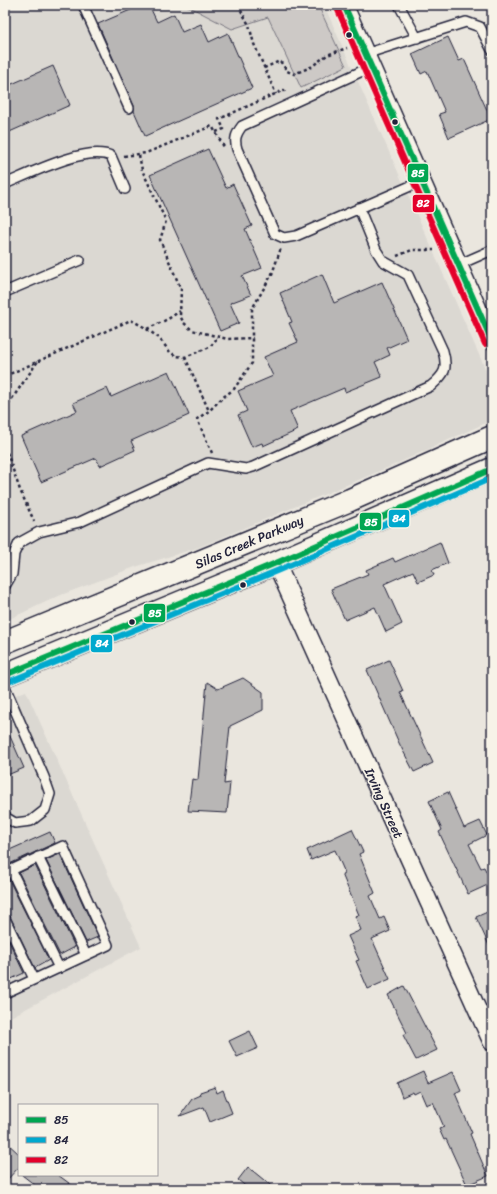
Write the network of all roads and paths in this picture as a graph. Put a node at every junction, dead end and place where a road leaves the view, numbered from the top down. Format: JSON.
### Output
{"nodes":[{"id":1,"x":83,"y":5,"type":"edge"},
{"id":2,"x":238,"y":5,"type":"edge"},
{"id":3,"x":344,"y":5,"type":"edge"},
{"id":4,"x":399,"y":5,"type":"edge"},
{"id":5,"x":417,"y":38,"type":"junction"},
{"id":6,"x":492,"y":50,"type":"edge"},
{"id":7,"x":366,"y":55,"type":"junction"},
{"id":8,"x":264,"y":68,"type":"junction"},
{"id":9,"x":284,"y":90,"type":"dead end"},
{"id":10,"x":276,"y":94,"type":"junction"},
{"id":11,"x":129,"y":108,"type":"dead end"},
{"id":12,"x":216,"y":132,"type":"junction"},
{"id":13,"x":235,"y":140,"type":"junction"},
{"id":14,"x":139,"y":155,"type":"junction"},
{"id":15,"x":110,"y":156,"type":"junction"},
{"id":16,"x":422,"y":181,"type":"junction"},
{"id":17,"x":5,"y":184,"type":"edge"},
{"id":18,"x":125,"y":189,"type":"dead end"},
{"id":19,"x":359,"y":208,"type":"junction"},
{"id":20,"x":284,"y":238,"type":"junction"},
{"id":21,"x":434,"y":250,"type":"dead end"},
{"id":22,"x":492,"y":250,"type":"edge"},
{"id":23,"x":80,"y":260,"type":"dead end"},
{"id":24,"x":387,"y":263,"type":"junction"},
{"id":25,"x":458,"y":265,"type":"junction"},
{"id":26,"x":5,"y":292,"type":"edge"},
{"id":27,"x":180,"y":311,"type":"junction"},
{"id":28,"x":147,"y":329,"type":"junction"},
{"id":29,"x":218,"y":336,"type":"junction"},
{"id":30,"x":253,"y":338,"type":"junction"},
{"id":31,"x":492,"y":341,"type":"edge"},
{"id":32,"x":185,"y":357,"type":"junction"},
{"id":33,"x":38,"y":360,"type":"junction"},
{"id":34,"x":5,"y":376,"type":"edge"},
{"id":35,"x":5,"y":409,"type":"edge"},
{"id":36,"x":209,"y":412,"type":"junction"},
{"id":37,"x":492,"y":437,"type":"edge"},
{"id":38,"x":5,"y":447,"type":"edge"},
{"id":39,"x":217,"y":464,"type":"junction"},
{"id":40,"x":492,"y":469,"type":"edge"},
{"id":41,"x":39,"y":532,"type":"junction"},
{"id":42,"x":276,"y":563,"type":"junction"},
{"id":43,"x":5,"y":586,"type":"edge"},
{"id":44,"x":5,"y":642,"type":"edge"},
{"id":45,"x":5,"y":675,"type":"edge"},
{"id":46,"x":5,"y":687,"type":"edge"},
{"id":47,"x":5,"y":817,"type":"edge"},
{"id":48,"x":38,"y":857,"type":"junction"},
{"id":49,"x":8,"y":872,"type":"edge"},
{"id":50,"x":5,"y":919,"type":"edge"},
{"id":51,"x":86,"y":955,"type":"junction"},
{"id":52,"x":59,"y":968,"type":"junction"},
{"id":53,"x":34,"y":979,"type":"junction"},
{"id":54,"x":6,"y":990,"type":"edge"},
{"id":55,"x":492,"y":1042,"type":"edge"}],
"edges":[{"from":1,"to":11,"type":"lane"},
{"from":2,"to":8,"type":"path"},
{"from":3,"to":7,"type":"street"},
{"from":4,"to":5,"type":"lane"},
{"from":5,"to":6,"type":"lane"},
{"from":5,"to":7,"type":"lane"},
{"from":7,"to":8,"type":"path"},
{"from":7,"to":13,"type":"lane"},
{"from":7,"to":16,"type":"street"},
{"from":8,"to":10,"type":"path"},
{"from":9,"to":10,"type":"path"},
{"from":10,"to":12,"type":"path"},
{"from":12,"to":13,"type":"path"},
{"from":12,"to":14,"type":"path"},
{"from":13,"to":20,"type":"lane"},
{"from":14,"to":15,"type":"path"},
{"from":14,"to":27,"type":"path"},
{"from":15,"to":17,"type":"lane"},
{"from":15,"to":18,"type":"lane"},
{"from":16,"to":19,"type":"lane"},
{"from":16,"to":25,"type":"street"},
{"from":19,"to":20,"type":"lane"},
{"from":19,"to":24,"type":"lane"},
{"from":20,"to":30,"type":"path"},
{"from":21,"to":24,"type":"path"},
{"from":22,"to":25,"type":"lane"},
{"from":23,"to":26,"type":"lane"},
{"from":24,"to":39,"type":"lane"},
{"from":25,"to":31,"type":"street"},
{"from":27,"to":28,"type":"path"},
{"from":27,"to":29,"type":"path"},
{"from":28,"to":32,"type":"path"},
{"from":28,"to":33,"type":"path"},
{"from":29,"to":30,"type":"path"},
{"from":29,"to":32,"type":"path"},
{"from":30,"to":36,"type":"path"},
{"from":32,"to":36,"type":"path"},
{"from":33,"to":34,"type":"path"},
{"from":33,"to":35,"type":"path"},
{"from":36,"to":39,"type":"path"},
{"from":37,"to":44,"type":"main road","name":"Silas Creek Parkway"},
{"from":38,"to":41,"type":"path"},
{"from":39,"to":41,"type":"lane"},
{"from":40,"to":42,"type":"main road"},
{"from":41,"to":43,"type":"lane"},
{"from":42,"to":45,"type":"main road"},
{"from":42,"to":55,"type":"street","name":"Irving Street"},
{"from":46,"to":47,"type":"lane"},
{"from":48,"to":49,"type":"lane"},
{"from":48,"to":51,"type":"lane"},
{"from":48,"to":51,"type":"lane"},
{"from":49,"to":52,"type":"lane"},
{"from":50,"to":53,"type":"lane"},
{"from":51,"to":52,"type":"lane"},
{"from":52,"to":53,"type":"lane"},
{"from":53,"to":54,"type":"lane"}]}
